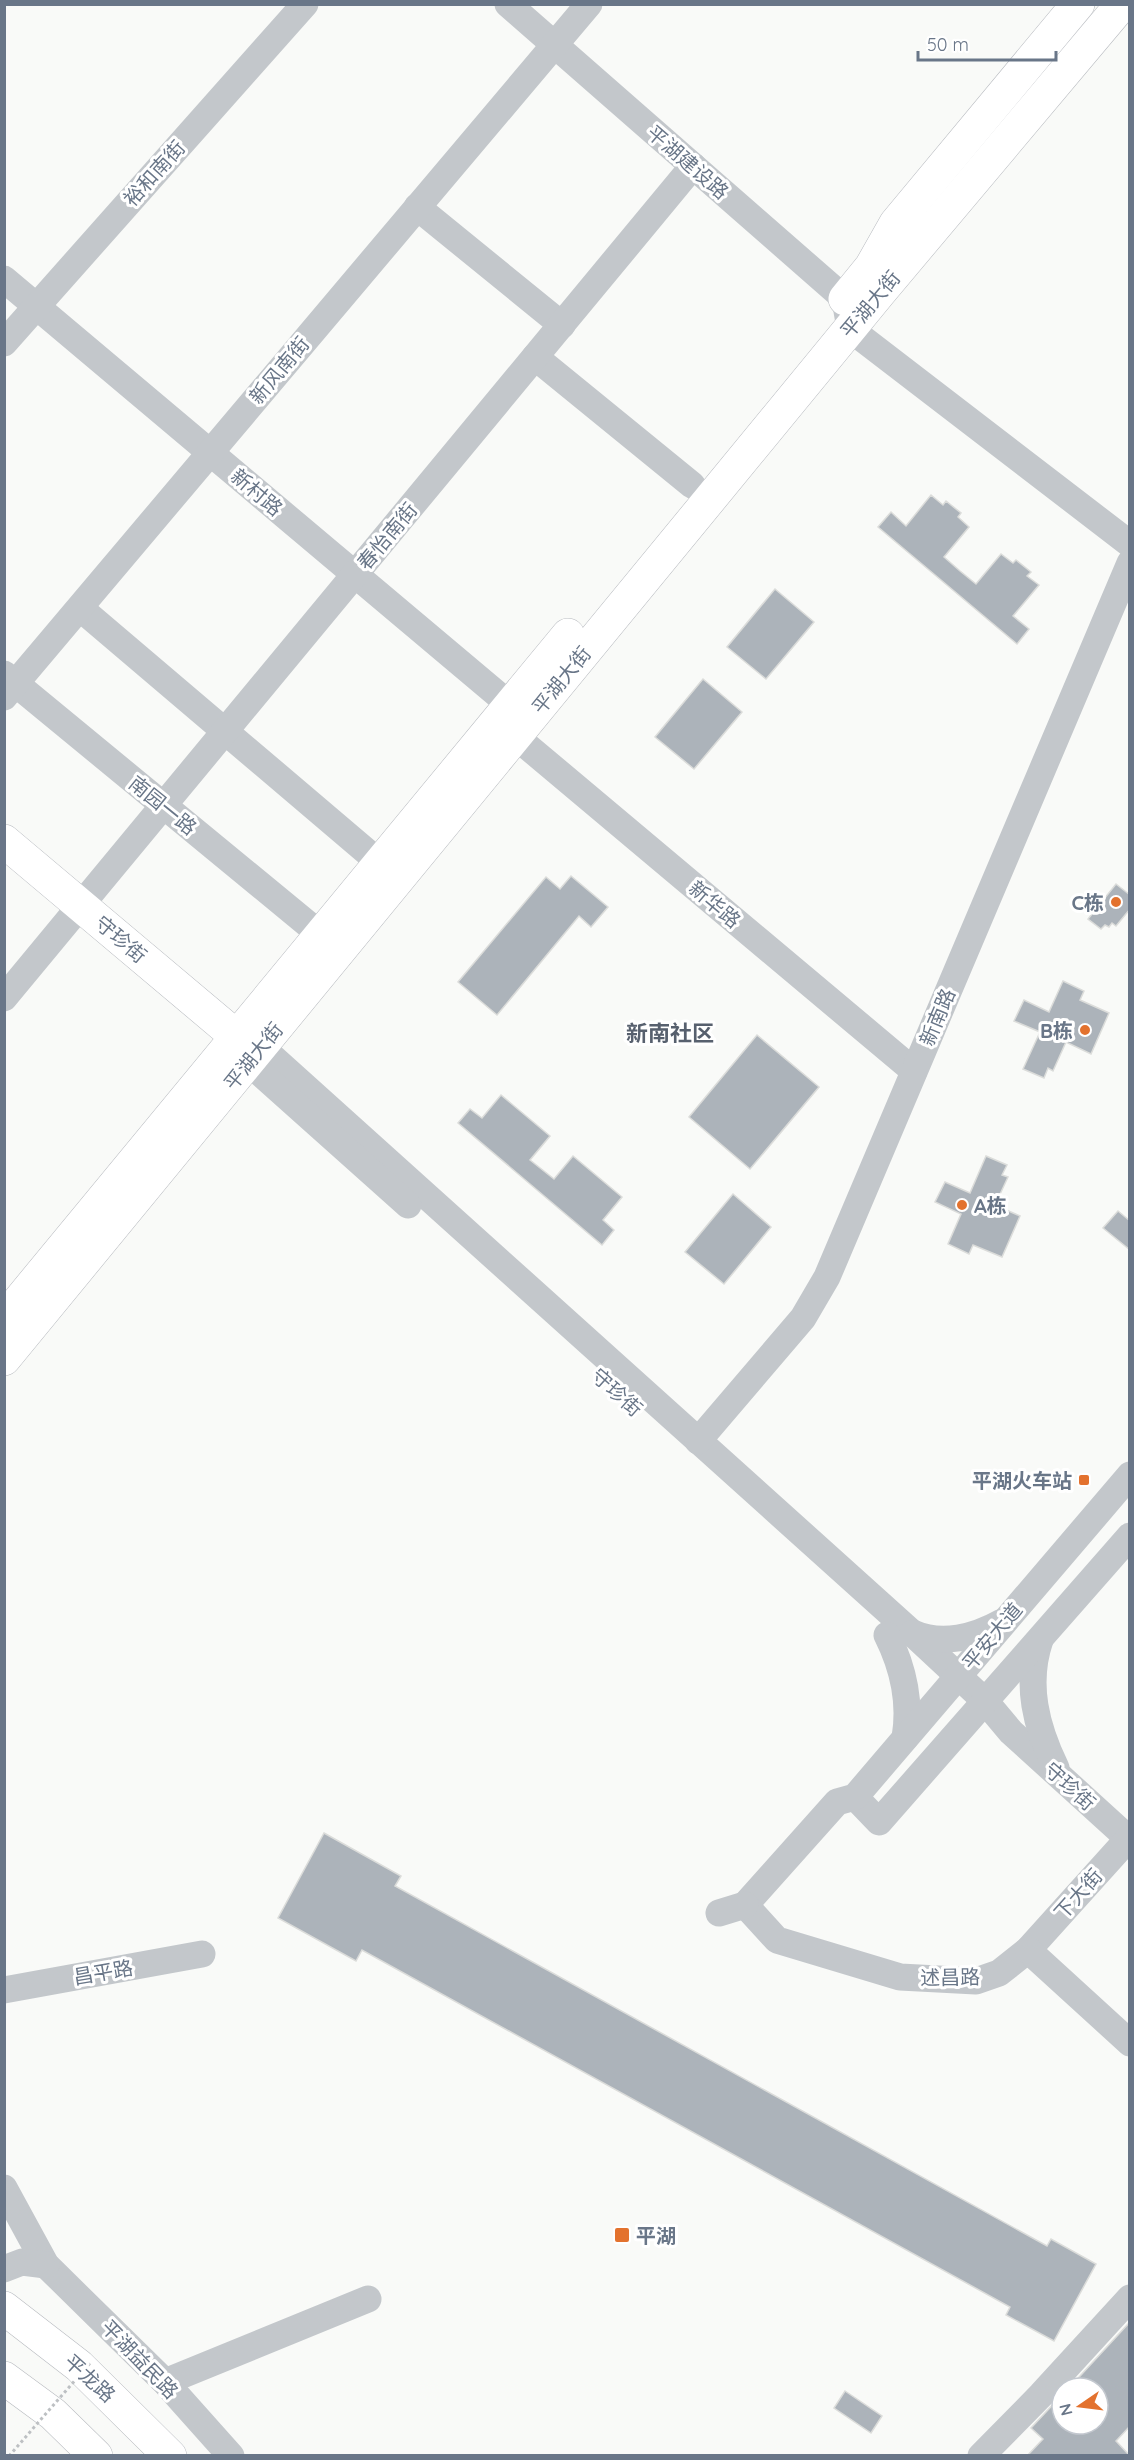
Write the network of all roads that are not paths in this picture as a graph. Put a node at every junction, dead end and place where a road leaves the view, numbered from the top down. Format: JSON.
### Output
{"nodes":[{"id":1,"x":305,"y":4,"type":"edge"},
{"id":2,"x":508,"y":4,"type":"edge"},
{"id":3,"x":589,"y":4,"type":"edge"},
{"id":4,"x":1122,"y":4,"type":"edge"},
{"id":5,"x":1066,"y":9,"type":"edge"},
{"id":6,"x":554,"y":44,"type":"junction"},
{"id":7,"x":693,"y":166,"type":"junction"},
{"id":8,"x":417,"y":207,"type":"junction"},
{"id":9,"x":4,"y":279,"type":"edge"},
{"id":10,"x":36,"y":305,"type":"junction"},
{"id":11,"x":847,"y":314,"type":"junction"},
{"id":12,"x":562,"y":325,"type":"junction"},
{"id":13,"x":4,"y":343,"type":"edge"},
{"id":14,"x":535,"y":357,"type":"junction"},
{"id":15,"x":210,"y":453,"type":"junction"},
{"id":16,"x":692,"y":485,"type":"junction"},
{"id":17,"x":1130,"y":544,"type":"edge"},
{"id":18,"x":1130,"y":563,"type":"edge"},
{"id":19,"x":355,"y":575,"type":"junction"},
{"id":20,"x":80,"y":608,"type":"junction"},
{"id":21,"x":8,"y":684,"type":"edge"},
{"id":22,"x":513,"y":721,"type":"junction"},
{"id":23,"x":226,"y":731,"type":"junction"},
{"id":24,"x":164,"y":806,"type":"junction"},
{"id":25,"x":4,"y":841,"type":"edge"},
{"id":26,"x":380,"y":863,"type":"junction"},
{"id":27,"x":81,"y":906,"type":"junction"},
{"id":28,"x":321,"y":935,"type":"junction"},
{"id":29,"x":4,"y":998,"type":"edge"},
{"id":30,"x":249,"y":1049,"type":"junction"},
{"id":31,"x":914,"y":1071,"type":"junction"},
{"id":32,"x":4,"y":1319,"type":"edge"},
{"id":33,"x":4,"y":1359,"type":"edge"},
{"id":34,"x":698,"y":1441,"type":"junction"},
{"id":35,"x":1130,"y":1475,"type":"edge"},
{"id":36,"x":1130,"y":1536,"type":"edge"},
{"id":37,"x":1006,"y":1620,"type":"junction"},
{"id":38,"x":899,"y":1634,"type":"junction"},
{"id":39,"x":1040,"y":1638,"type":"junction"},
{"id":40,"x":952,"y":1683,"type":"junction"},
{"id":41,"x":979,"y":1707,"type":"junction"},
{"id":42,"x":905,"y":1738,"type":"junction"},
{"id":43,"x":1060,"y":1777,"type":"junction"},
{"id":44,"x":855,"y":1797,"type":"junction"},
{"id":45,"x":1129,"y":1839,"type":"edge"},
{"id":46,"x":745,"y":1905,"type":"junction"},
{"id":47,"x":719,"y":1913,"type":"dead end"},
{"id":48,"x":1028,"y":1950,"type":"junction"},
{"id":49,"x":201,"y":1954,"type":"dead end"},
{"id":50,"x":4,"y":1990,"type":"edge"},
{"id":51,"x":1130,"y":2043,"type":"edge"},
{"id":52,"x":4,"y":2188,"type":"edge"},
{"id":53,"x":46,"y":2265,"type":"junction"},
{"id":54,"x":4,"y":2269,"type":"edge"},
{"id":55,"x":1130,"y":2298,"type":"edge"},
{"id":56,"x":368,"y":2299,"type":"dead end"},
{"id":57,"x":4,"y":2308,"type":"edge"},
{"id":58,"x":4,"y":2378,"type":"edge"},
{"id":59,"x":165,"y":2382,"type":"junction"},
{"id":60,"x":990,"y":2453,"type":"edge"},
{"id":61,"x":96,"y":2456,"type":"edge"},
{"id":62,"x":170,"y":2456,"type":"edge"},
{"id":63,"x":231,"y":2456,"type":"edge"}],
"edges":[{"from":1,"to":10,"type":"street","name":"裕和南街"},
{"from":2,"to":6,"type":"street","name":"平湖建设路"},
{"from":3,"to":6,"type":"street","name":"新风南街"},
{"from":4,"to":11,"type":"main road","name":"平湖大街"},
{"from":5,"to":11,"type":"main road","name":"平湖大街"},
{"from":6,"to":7,"type":"street","name":"平湖建设路"},
{"from":6,"to":8,"type":"street","name":"新风南街"},
{"from":7,"to":11,"type":"street","name":"平湖建设路"},
{"from":7,"to":12,"type":"street","name":"春怡南街"},
{"from":8,"to":12,"type":"street"},
{"from":8,"to":15,"type":"street","name":"新风南街"},
{"from":9,"to":10,"type":"street","name":"新村路"},
{"from":10,"to":13,"type":"street","name":"裕和南街"},
{"from":10,"to":15,"type":"street","name":"新村路"},
{"from":11,"to":16,"type":"main road","name":"平湖大街"},
{"from":11,"to":17,"type":"street","name":"平湖建设路"},
{"from":11,"to":22,"type":"main road","name":"平湖大街"},
{"from":12,"to":14,"type":"street","name":"春怡南街"},
{"from":14,"to":16,"type":"street"},
{"from":14,"to":19,"type":"street","name":"春怡南街"},
{"from":15,"to":19,"type":"street","name":"新村路"},
{"from":15,"to":20,"type":"street","name":"新风南街"},
{"from":16,"to":22,"type":"main road","name":"平湖大街"},
{"from":18,"to":31,"type":"street","name":"新南路"},
{"from":19,"to":22,"type":"street","name":"新村路"},
{"from":19,"to":23,"type":"street","name":"春怡南街"},
{"from":20,"to":21,"type":"street","name":"新风南街"},
{"from":20,"to":23,"type":"street"},
{"from":21,"to":24,"type":"street","name":"南园一路"},
{"from":22,"to":26,"type":"main road","name":"平湖大街"},
{"from":22,"to":30,"type":"main road","name":"平湖大街"},
{"from":22,"to":31,"type":"street","name":"新华路"},
{"from":23,"to":24,"type":"street","name":"春怡南街"},
{"from":23,"to":26,"type":"street"},
{"from":24,"to":27,"type":"street","name":"春怡南街"},
{"from":24,"to":28,"type":"street","name":"南园一路"},
{"from":25,"to":27,"type":"main road","name":"守珍街"},
{"from":26,"to":28,"type":"main road","name":"平湖大街"},
{"from":27,"to":29,"type":"street","name":"春怡南街"},
{"from":27,"to":30,"type":"main road","name":"守珍街"},
{"from":28,"to":30,"type":"main road","name":"平湖大街"},
{"from":30,"to":32,"type":"main road","name":"平湖大街"},
{"from":30,"to":33,"type":"main road","name":"平湖大街"},
{"from":30,"to":34,"type":"street","name":"守珍街"},
{"from":30,"to":38,"type":"street","name":"守珍街"},
{"from":31,"to":34,"type":"street","name":"新南路"},
{"from":34,"to":38,"type":"street","name":"守珍街"},
{"from":35,"to":37,"type":"street","name":"平安大道"},
{"from":36,"to":39,"type":"street","name":"平安大道"},
{"from":37,"to":38,"type":"street"},
{"from":37,"to":40,"type":"street","name":"平安大道"},
{"from":38,"to":40,"type":"street","name":"守珍街"},
{"from":38,"to":42,"type":"street"},
{"from":39,"to":41,"type":"street","name":"平安大道"},
{"from":39,"to":43,"type":"street"},
{"from":40,"to":41,"type":"street","name":"守珍街"},
{"from":40,"to":42,"type":"street","name":"平安大道"},
{"from":41,"to":43,"type":"street","name":"守珍街"},
{"from":41,"to":44,"type":"street","name":"平安大道"},
{"from":42,"to":44,"type":"street","name":"平安大道"},
{"from":43,"to":45,"type":"street","name":"守珍街"},
{"from":44,"to":46,"type":"street","name":"平安大道"},
{"from":45,"to":48,"type":"street","name":"下大街"},
{"from":46,"to":47,"type":"street"},
{"from":46,"to":48,"type":"street","name":"述昌路"},
{"from":48,"to":51,"type":"street"},
{"from":49,"to":50,"type":"street","name":"昌平路"},
{"from":52,"to":53,"type":"street","name":"平湖益民路"},
{"from":53,"to":54,"type":"street"},
{"from":53,"to":59,"type":"street","name":"平湖益民路"},
{"from":55,"to":60,"type":"street"},
{"from":56,"to":59,"type":"street"},
{"from":57,"to":62,"type":"main road","name":"平龙路"},
{"from":58,"to":61,"type":"main road"},
{"from":59,"to":63,"type":"street","name":"平湖益民路"}]}
